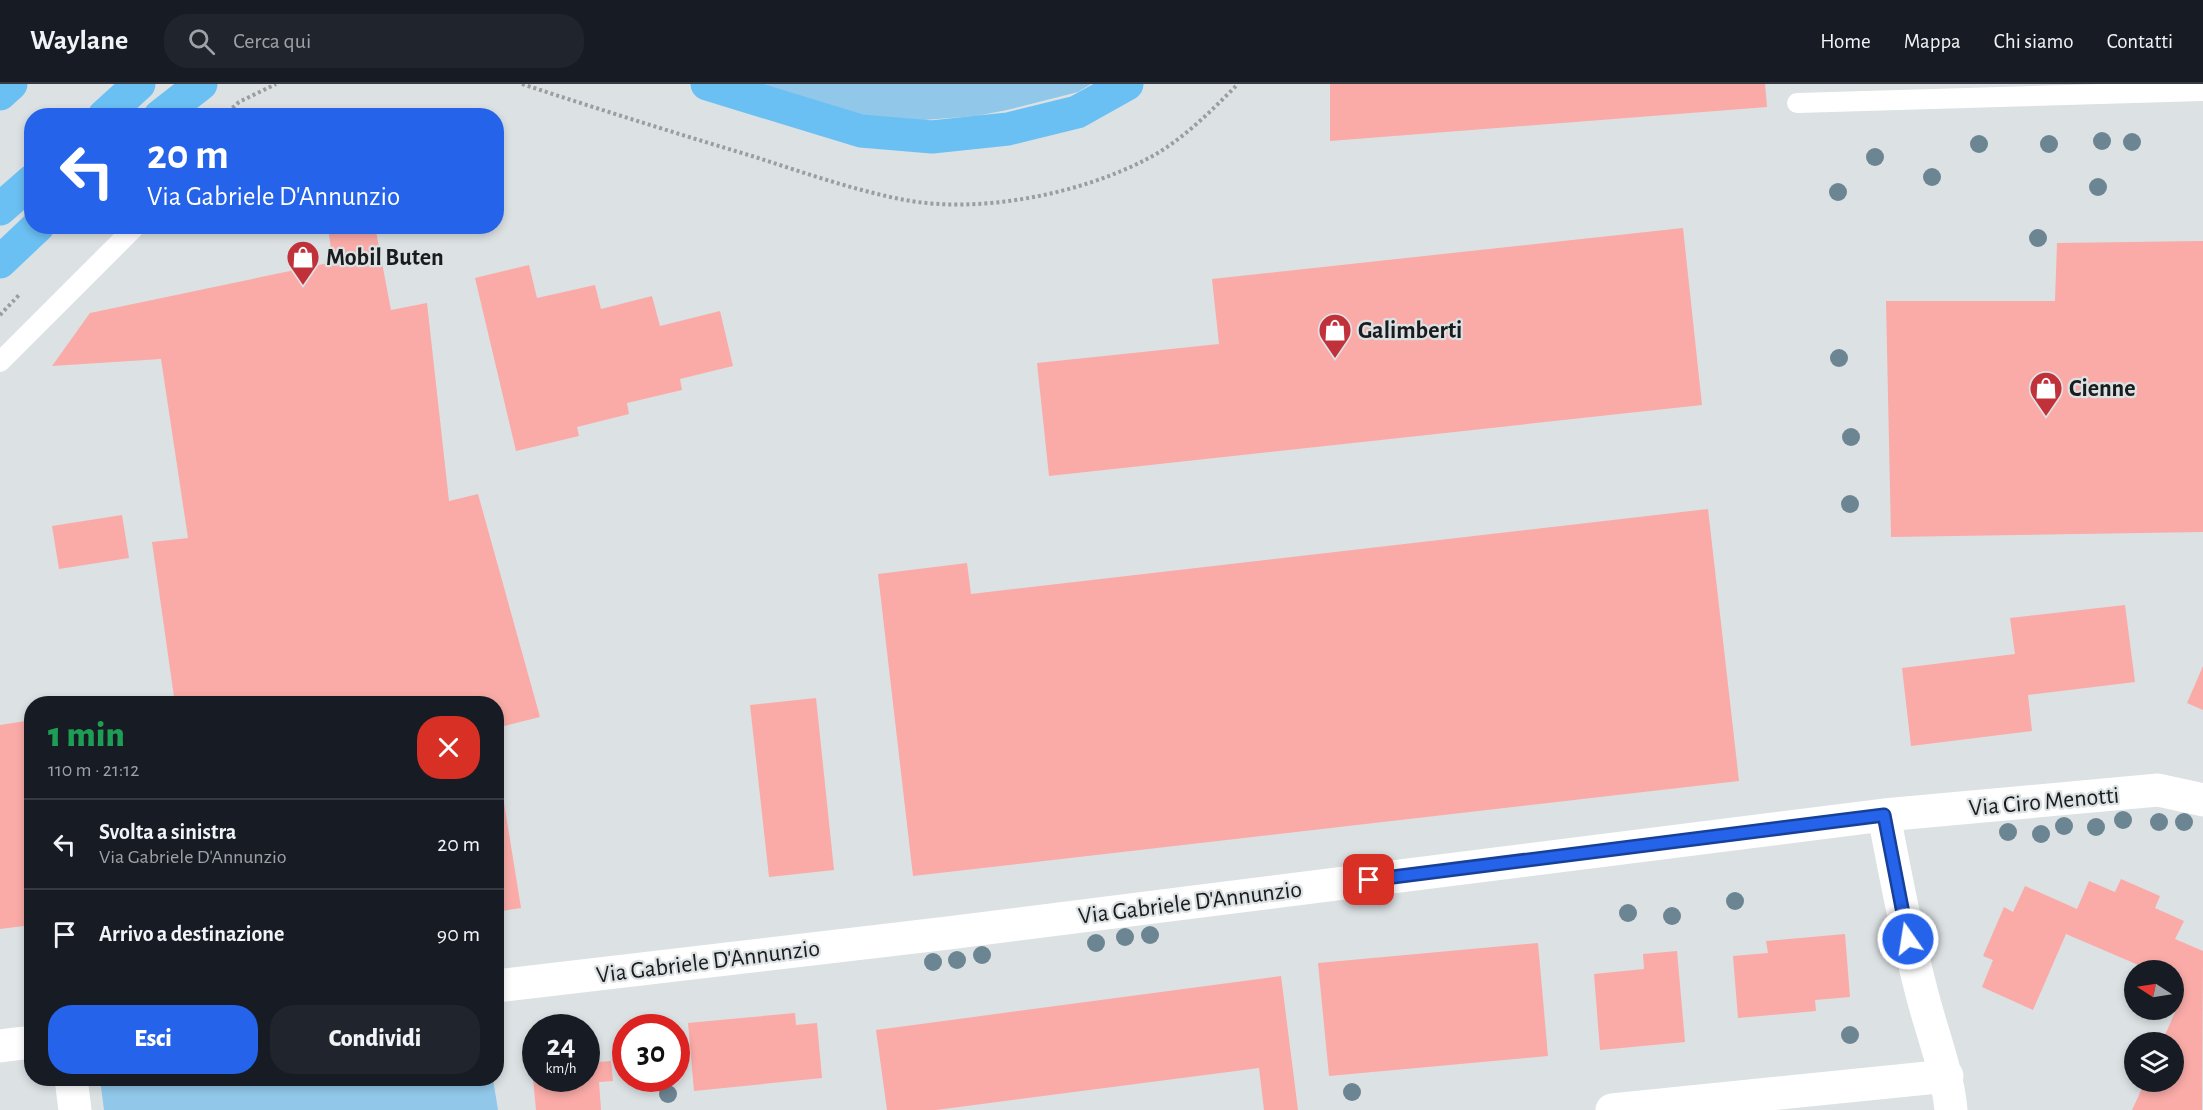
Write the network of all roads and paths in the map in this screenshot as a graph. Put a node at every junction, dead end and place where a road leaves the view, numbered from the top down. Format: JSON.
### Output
{"nodes":[{"id":1,"x":11,"y":84,"type":"edge"},
{"id":2,"x":139,"y":84,"type":"edge"},
{"id":3,"x":201,"y":84,"type":"edge"},
{"id":4,"x":276,"y":84,"type":"edge"},
{"id":5,"x":707,"y":84,"type":"edge"},
{"id":6,"x":1127,"y":84,"type":"edge"},
{"id":7,"x":2203,"y":91,"type":"edge"},
{"id":8,"x":0,"y":94,"type":"edge"},
{"id":9,"x":1797,"y":103,"type":"dead end"},
{"id":10,"x":114,"y":108,"type":"edge"},
{"id":11,"x":170,"y":108,"type":"edge"},
{"id":12,"x":232,"y":108,"type":"edge"},
{"id":13,"x":24,"y":188,"type":"edge"},
{"id":14,"x":0,"y":209,"type":"edge"},
{"id":15,"x":30,"y":234,"type":"edge"},
{"id":16,"x":128,"y":234,"type":"edge"},
{"id":17,"x":0,"y":262,"type":"edge"},
{"id":18,"x":0,"y":362,"type":"edge"},
{"id":19,"x":2203,"y":800,"type":"edge"},
{"id":20,"x":1884,"y":815,"type":"junction"},
{"id":21,"x":504,"y":985,"type":"edge"},
{"id":22,"x":24,"y":1043,"type":"edge"},
{"id":23,"x":0,"y":1046,"type":"edge"},
{"id":24,"x":1947,"y":1076,"type":"junction"},
{"id":25,"x":72,"y":1086,"type":"edge"},
{"id":26,"x":75,"y":1110,"type":"edge"},
{"id":27,"x":1612,"y":1110,"type":"edge"},
{"id":28,"x":1951,"y":1110,"type":"edge"}],
"edges":[{"from":1,"to":8,"type":"highway"},
{"from":2,"to":10,"type":"highway"},
{"from":3,"to":11,"type":"highway"},
{"from":4,"to":12,"type":"path"},
{"from":5,"to":6,"type":"highway"},
{"from":7,"to":9,"type":"lane"},
{"from":13,"to":14,"type":"highway"},
{"from":15,"to":17,"type":"highway"},
{"from":16,"to":18,"type":"lane"},
{"from":19,"to":20,"type":"street","name":"Via Ciro Menotti"},
{"from":20,"to":21,"type":"street","name":"Via Gabriele D'Annunzio"},
{"from":20,"to":24,"type":"street"},
{"from":22,"to":23,"type":"street"},
{"from":24,"to":27,"type":"street"},
{"from":24,"to":28,"type":"street"},
{"from":25,"to":26,"type":"street"}]}
